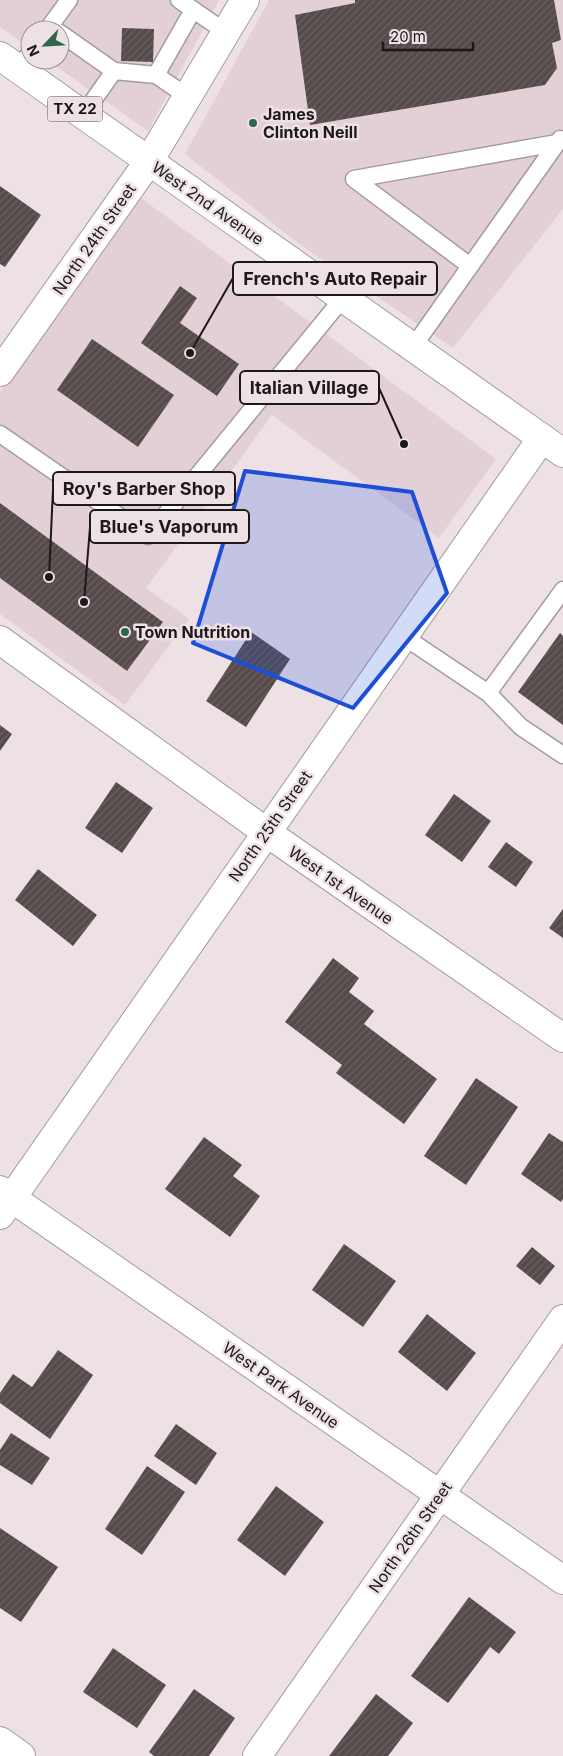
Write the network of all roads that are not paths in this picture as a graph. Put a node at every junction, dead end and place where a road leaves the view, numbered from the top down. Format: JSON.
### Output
{"nodes":[{"id":1,"x":69,"y":0,"type":"edge"},
{"id":2,"x":179,"y":0,"type":"edge"},
{"id":3,"x":245,"y":0,"type":"edge"},
{"id":4,"x":193,"y":10,"type":"junction"},
{"id":5,"x":58,"y":20,"type":"edge"},
{"id":6,"x":227,"y":33,"type":"junction"},
{"id":7,"x":70,"y":42,"type":"edge"},
{"id":8,"x":16,"y":60,"type":"edge"},
{"id":9,"x":114,"y":72,"type":"junction"},
{"id":10,"x":156,"y":75,"type":"junction"},
{"id":11,"x":188,"y":97,"type":"junction"},
{"id":12,"x":83,"y":115,"type":"junction"},
{"id":13,"x":560,"y":139,"type":"edge"},
{"id":14,"x":149,"y":161,"type":"junction"},
{"id":15,"x":470,"y":266,"type":"junction"},
{"id":16,"x":343,"y":298,"type":"junction"},
{"id":17,"x":413,"y":347,"type":"junction"},
{"id":18,"x":0,"y":372,"type":"edge"},
{"id":19,"x":0,"y":434,"type":"edge"},
{"id":20,"x":552,"y":445,"type":"edge"},
{"id":21,"x":563,"y":590,"type":"edge"},
{"id":22,"x":403,"y":636,"type":"junction"},
{"id":23,"x":0,"y":640,"type":"edge"},
{"id":24,"x":488,"y":693,"type":"junction"},
{"id":25,"x":563,"y":755,"type":"edge"},
{"id":26,"x":266,"y":832,"type":"junction"},
{"id":27,"x":563,"y":1038,"type":"edge"},
{"id":28,"x":4,"y":1201,"type":"edge"},
{"id":29,"x":563,"y":1319,"type":"edge"},
{"id":30,"x":440,"y":1495,"type":"junction"},
{"id":31,"x":563,"y":1580,"type":"edge"},
{"id":32,"x":0,"y":1741,"type":"edge"},
{"id":33,"x":21,"y":1756,"type":"edge"},
{"id":34,"x":257,"y":1756,"type":"edge"}],
"edges":[{"from":1,"to":5,"type":"lane"},
{"from":2,"to":4,"type":"lane"},
{"from":3,"to":6,"type":"street","name":"North 24th Street"},
{"from":4,"to":6,"type":"lane"},
{"from":4,"to":10,"type":"lane"},
{"from":6,"to":11,"type":"street","name":"North 24th Street"},
{"from":7,"to":9,"type":"lane"},
{"from":8,"to":12,"type":"street","name":"West 2nd Avenue","number":"TX 22"},
{"from":9,"to":10,"type":"lane"},
{"from":9,"to":12,"type":"lane"},
{"from":10,"to":11,"type":"lane"},
{"from":11,"to":14,"type":"street","name":"North 24th Street"},
{"from":12,"to":14,"type":"street","name":"West 2nd Avenue","number":"TX 22"},
{"from":13,"to":15,"type":"lane"},
{"from":13,"to":15,"type":"lane"},
{"from":14,"to":16,"type":"street","name":"West 2nd Avenue","number":"TX 22"},
{"from":14,"to":18,"type":"street","name":"North 24th Street"},
{"from":15,"to":17,"type":"lane"},
{"from":16,"to":17,"type":"street","name":"West 2nd Avenue","number":"TX 22"},
{"from":16,"to":19,"type":"lane"},
{"from":17,"to":20,"type":"street","name":"West 2nd Avenue","number":"TX 22"},
{"from":20,"to":22,"type":"street","name":"North 25th Street"},
{"from":21,"to":24,"type":"lane"},
{"from":22,"to":24,"type":"lane"},
{"from":22,"to":26,"type":"street","name":"North 25th Street"},
{"from":23,"to":26,"type":"street","name":"West 1st Avenue"},
{"from":24,"to":25,"type":"lane"},
{"from":26,"to":27,"type":"street","name":"West 1st Avenue"},
{"from":26,"to":28,"type":"street","name":"North 25th Street"},
{"from":28,"to":30,"type":"street","name":"West Park Avenue"},
{"from":29,"to":30,"type":"street","name":"North 26th Street"},
{"from":30,"to":31,"type":"street","name":"West Park Avenue"},
{"from":30,"to":34,"type":"street","name":"North 26th Street"},
{"from":32,"to":33,"type":"street"}]}
